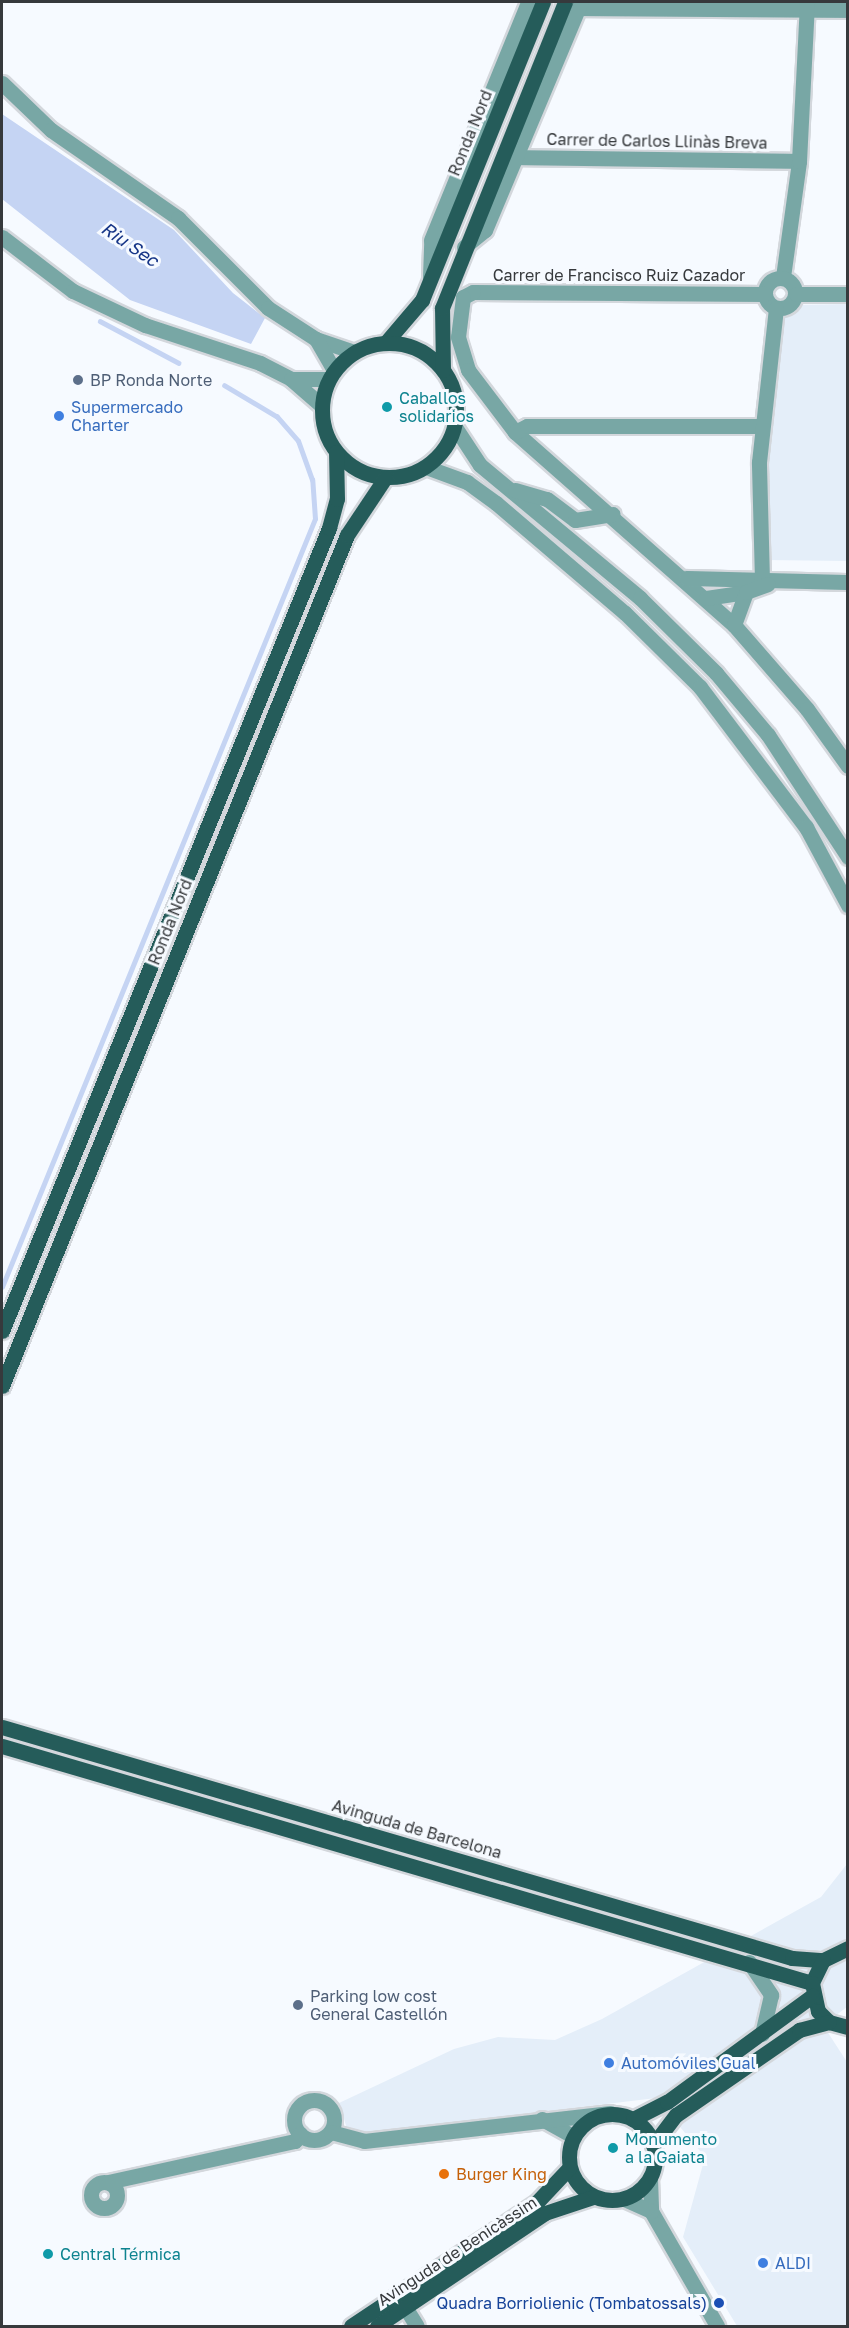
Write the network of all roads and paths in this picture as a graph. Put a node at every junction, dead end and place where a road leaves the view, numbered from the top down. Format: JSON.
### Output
{"nodes":[{"id":1,"x":528,"y":2,"type":"edge"},
{"id":2,"x":543,"y":2,"type":"edge"},
{"id":3,"x":575,"y":4,"type":"edge"},
{"id":4,"x":807,"y":6,"type":"edge"},
{"id":5,"x":848,"y":10,"type":"edge"},
{"id":6,"x":2,"y":83,"type":"edge"},
{"id":7,"x":516,"y":157,"type":"junction"},
{"id":8,"x":799,"y":161,"type":"junction"},
{"id":9,"x":2,"y":237,"type":"edge"},
{"id":10,"x":464,"y":247,"type":"junction"},
{"id":11,"x":783,"y":277,"type":"junction"},
{"id":12,"x":430,"y":278,"type":"junction"},
{"id":13,"x":765,"y":294,"type":"junction"},
{"id":14,"x":796,"y":294,"type":"junction"},
{"id":15,"x":848,"y":294,"type":"edge"},
{"id":16,"x":776,"y":308,"type":"junction"},
{"id":17,"x":316,"y":339,"type":"junction"},
{"id":18,"x":387,"y":341,"type":"junction"},
{"id":19,"x":353,"y":352,"type":"junction"},
{"id":20,"x":443,"y":370,"type":"junction"},
{"id":21,"x":331,"y":374,"type":"junction"},
{"id":22,"x":291,"y":379,"type":"junction"},
{"id":23,"x":321,"y":405,"type":"junction"},
{"id":24,"x":761,"y":426,"type":"junction"},
{"id":25,"x":455,"y":427,"type":"junction"},
{"id":26,"x":514,"y":432,"type":"junction"},
{"id":27,"x":336,"y":452,"type":"junction"},
{"id":28,"x":426,"y":467,"type":"junction"},
{"id":29,"x":385,"y":478,"type":"junction"},
{"id":30,"x":510,"y":488,"type":"junction"},
{"id":31,"x":614,"y":514,"type":"junction"},
{"id":32,"x":686,"y":578,"type":"junction"},
{"id":33,"x":726,"y":580,"type":"junction"},
{"id":34,"x":768,"y":581,"type":"junction"},
{"id":35,"x":848,"y":582,"type":"edge"},
{"id":36,"x":746,"y":592,"type":"junction"},
{"id":37,"x":706,"y":598,"type":"junction"},
{"id":38,"x":734,"y":625,"type":"junction"},
{"id":39,"x":848,"y":766,"type":"edge"},
{"id":40,"x":848,"y":857,"type":"edge"},
{"id":41,"x":848,"y":905,"type":"edge"},
{"id":42,"x":2,"y":1331,"type":"edge"},
{"id":43,"x":2,"y":1386,"type":"edge"},
{"id":44,"x":2,"y":1726,"type":"edge"},
{"id":45,"x":2,"y":1746,"type":"edge"},
{"id":46,"x":848,"y":1948,"type":"edge"},
{"id":47,"x":823,"y":1960,"type":"junction"},
{"id":48,"x":749,"y":1962,"type":"junction"},
{"id":49,"x":812,"y":1990,"type":"junction"},
{"id":50,"x":841,"y":2028,"type":"edge"},
{"id":51,"x":762,"y":2034,"type":"junction"},
{"id":52,"x":610,"y":2113,"type":"junction"},
{"id":53,"x":539,"y":2118,"type":"junction"},
{"id":54,"x":633,"y":2119,"type":"junction"},
{"id":55,"x":331,"y":2132,"type":"junction"},
{"id":56,"x":300,"y":2134,"type":"junction"},
{"id":57,"x":573,"y":2136,"type":"junction"},
{"id":58,"x":653,"y":2145,"type":"junction"},
{"id":59,"x":569,"y":2168,"type":"junction"},
{"id":60,"x":650,"y":2178,"type":"junction"},
{"id":61,"x":113,"y":2188,"type":"dead end"},
{"id":62,"x":593,"y":2197,"type":"junction"},
{"id":63,"x":624,"y":2199,"type":"junction"},
{"id":64,"x":651,"y":2211,"type":"junction"},
{"id":65,"x":405,"y":2307,"type":"junction"},
{"id":66,"x":351,"y":2326,"type":"edge"},
{"id":67,"x":376,"y":2326,"type":"edge"},
{"id":68,"x":417,"y":2326,"type":"edge"},
{"id":69,"x":717,"y":2326,"type":"edge"}],
"edges":[{"from":1,"to":12,"type":"street","name":"Ronda Nord"},
{"from":2,"to":12,"type":"main road","name":"Ronda Nord"},
{"from":3,"to":4,"type":"street"},
{"from":3,"to":7,"type":"street"},
{"from":3,"to":10,"type":"main road"},
{"from":4,"to":5,"type":"street"},
{"from":4,"to":8,"type":"street"},
{"from":6,"to":17,"type":"street"},
{"from":7,"to":8,"type":"street","name":"Carrer de Carlos Llinàs Breva"},
{"from":7,"to":10,"type":"street"},
{"from":8,"to":11,"type":"street"},
{"from":9,"to":22,"type":"street"},
{"from":10,"to":20,"type":"main road"},
{"from":11,"to":13,"type":"street"},
{"from":11,"to":14,"type":"street"},
{"from":12,"to":18,"type":"main road","name":"Ronda Nord"},
{"from":13,"to":16,"type":"street"},
{"from":13,"to":26,"type":"street","name":"Carrer de Francisco Ruiz Cazador"},
{"from":14,"to":15,"type":"street"},
{"from":14,"to":16,"type":"street"},
{"from":16,"to":24,"type":"street"},
{"from":17,"to":19,"type":"street"},
{"from":17,"to":21,"type":"street"},
{"from":18,"to":19,"type":"main road"},
{"from":18,"to":20,"type":"main road"},
{"from":19,"to":21,"type":"main road"},
{"from":20,"to":25,"type":"main road"},
{"from":21,"to":22,"type":"street"},
{"from":21,"to":23,"type":"main road"},
{"from":22,"to":23,"type":"street"},
{"from":23,"to":27,"type":"main road"},
{"from":24,"to":26,"type":"street"},
{"from":24,"to":34,"type":"street"},
{"from":25,"to":28,"type":"main road"},
{"from":25,"to":30,"type":"street"},
{"from":26,"to":31,"type":"street"},
{"from":27,"to":29,"type":"main road"},
{"from":27,"to":42,"type":"main road","name":"Ronda Nord"},
{"from":28,"to":29,"type":"main road"},
{"from":28,"to":41,"type":"street"},
{"from":29,"to":43,"type":"main road","name":"Ronda Nord"},
{"from":30,"to":31,"type":"street"},
{"from":30,"to":40,"type":"street"},
{"from":31,"to":32,"type":"street"},
{"from":32,"to":33,"type":"street"},
{"from":32,"to":37,"type":"street"},
{"from":33,"to":34,"type":"street"},
{"from":33,"to":37,"type":"street"},
{"from":34,"to":35,"type":"street"},
{"from":34,"to":36,"type":"street"},
{"from":36,"to":37,"type":"street"},
{"from":36,"to":38,"type":"street"},
{"from":37,"to":38,"type":"street"},
{"from":38,"to":39,"type":"street"},
{"from":44,"to":47,"type":"main road","name":"Avinguda de Barcelona"},
{"from":45,"to":48,"type":"main road"},
{"from":46,"to":47,"type":"main road"},
{"from":47,"to":49,"type":"main road"},
{"from":48,"to":49,"type":"main road"},
{"from":48,"to":51,"type":"street"},
{"from":49,"to":50,"type":"main road"},
{"from":49,"to":51,"type":"main road"},
{"from":50,"to":58,"type":"main road"},
{"from":51,"to":54,"type":"main road"},
{"from":52,"to":53,"type":"street"},
{"from":52,"to":54,"type":"main road"},
{"from":52,"to":57,"type":"main road"},
{"from":53,"to":55,"type":"street"},
{"from":53,"to":57,"type":"street"},
{"from":54,"to":58,"type":"main road"},
{"from":55,"to":56,"type":"street"},
{"from":55,"to":56,"type":"street"},
{"from":56,"to":61,"type":"street"},
{"from":57,"to":59,"type":"main road"},
{"from":58,"to":60,"type":"main road"},
{"from":59,"to":62,"type":"main road"},
{"from":59,"to":66,"type":"main road","name":"Avinguda de Benicàssim"},
{"from":60,"to":63,"type":"main road"},
{"from":60,"to":64,"type":"street"},
{"from":62,"to":63,"type":"main road"},
{"from":62,"to":65,"type":"main road","name":"Avinguda de Benicàssim"},
{"from":63,"to":64,"type":"street"},
{"from":64,"to":69,"type":"street"},
{"from":65,"to":67,"type":"main road","name":"Avinguda de Benicàssim"},
{"from":65,"to":68,"type":"street"}]}
